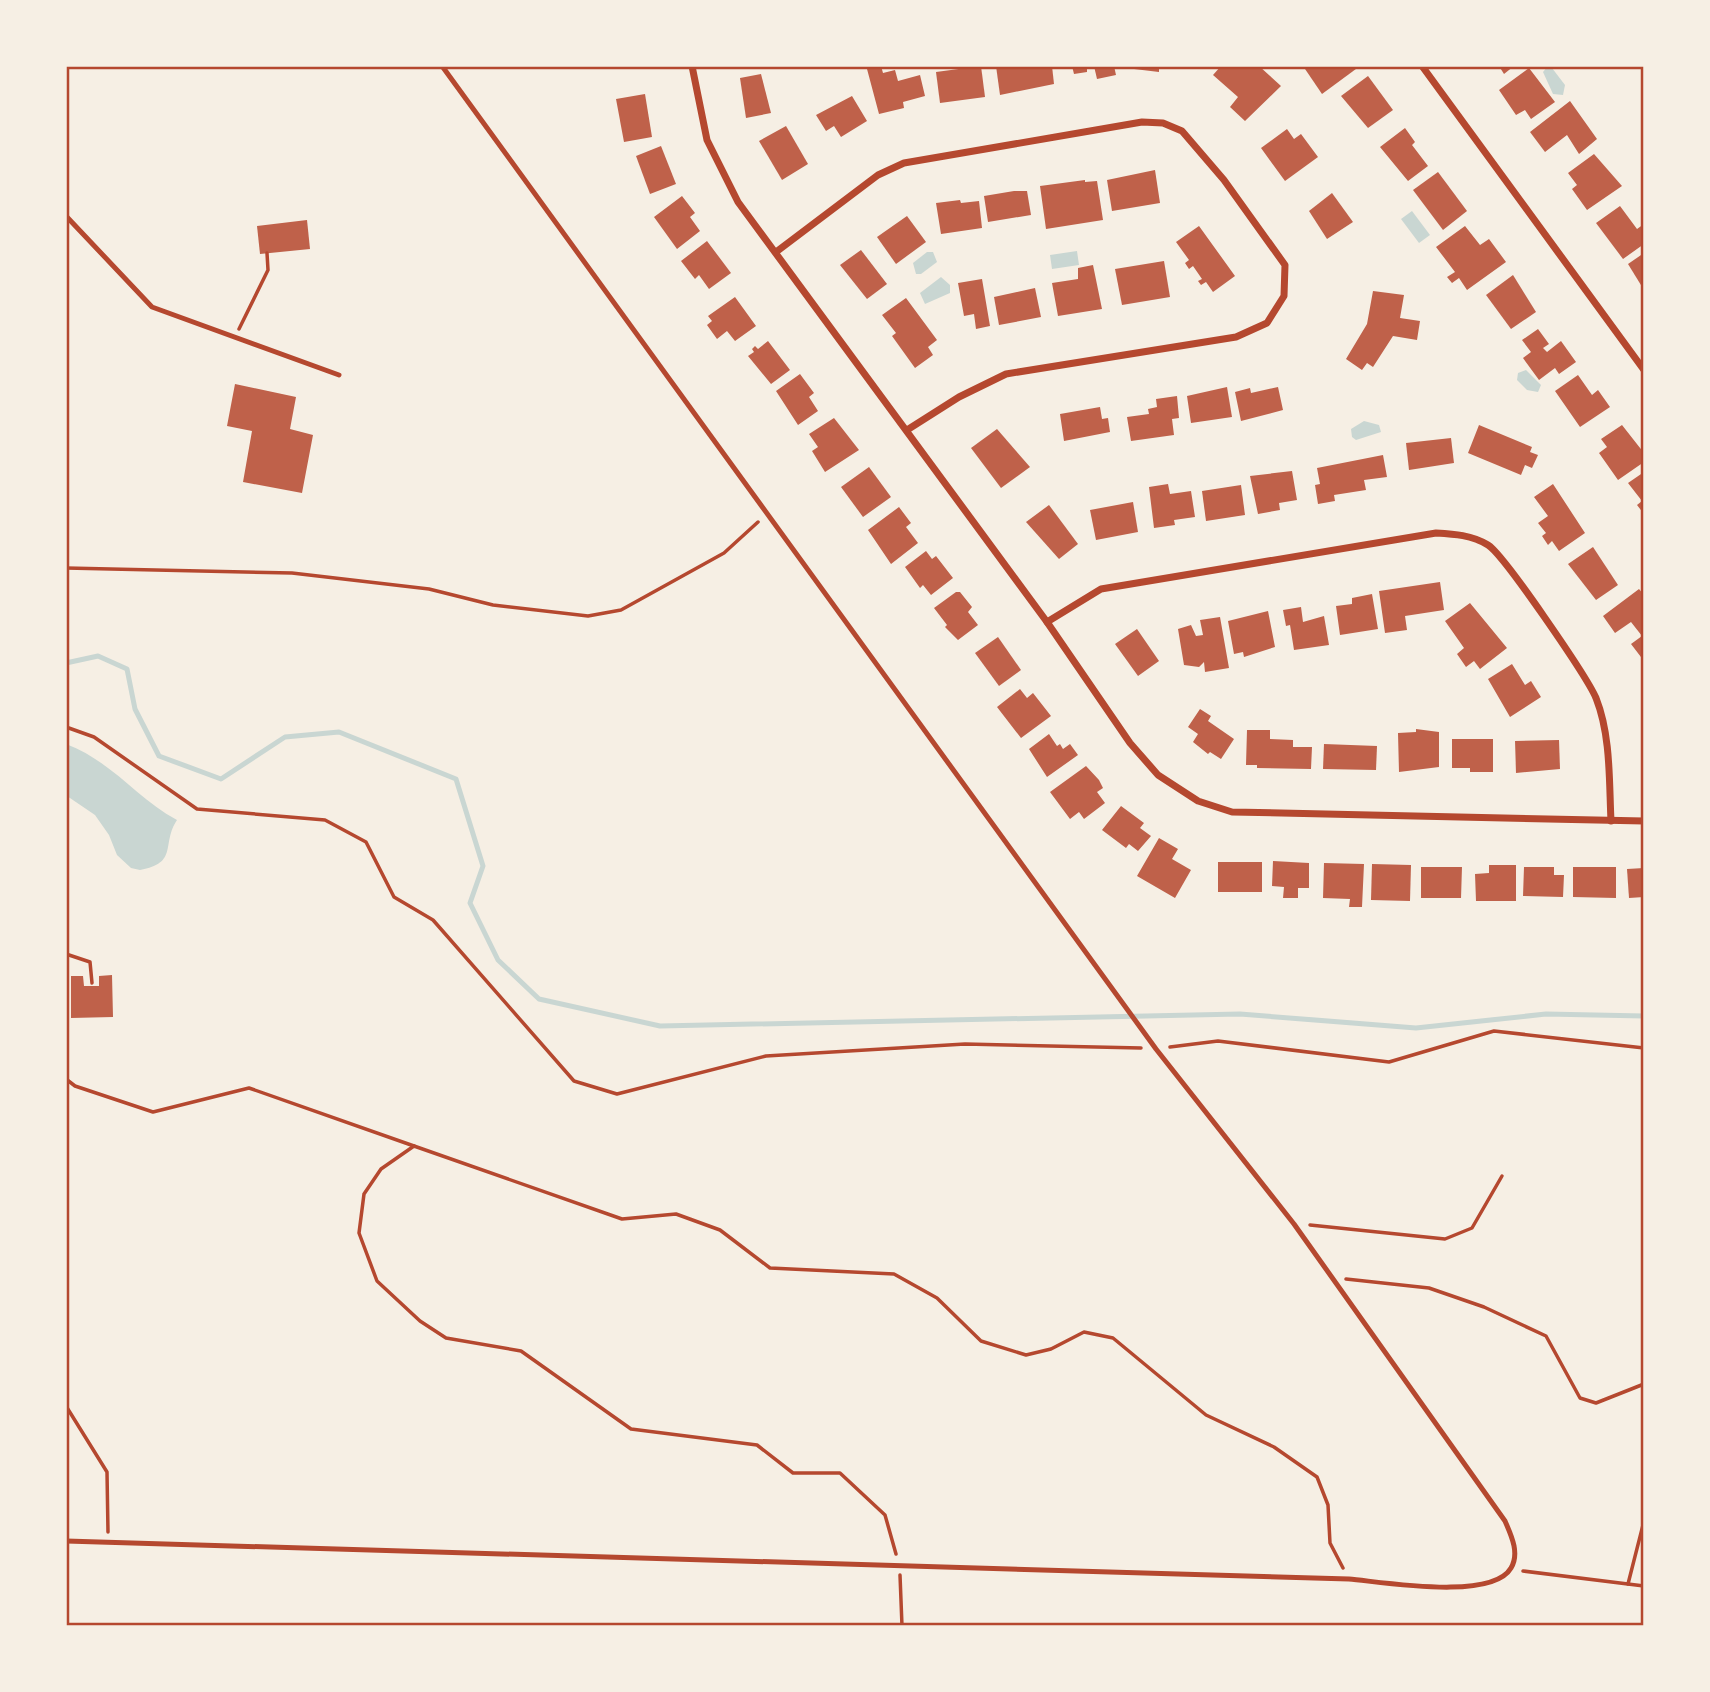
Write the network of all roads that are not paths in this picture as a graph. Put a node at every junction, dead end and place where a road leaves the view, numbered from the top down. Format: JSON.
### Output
{"nodes":[{"id":1,"x":442,"y":66,"type":"edge"},
{"id":2,"x":692,"y":66,"type":"edge"},
{"id":3,"x":1422,"y":66,"type":"edge"},
{"id":4,"x":66,"y":216,"type":"edge"},
{"id":5,"x":776,"y":252,"type":"junction"},
{"id":6,"x":1643,"y":370,"type":"edge"},
{"id":7,"x":339,"y":375,"type":"dead end"},
{"id":8,"x":907,"y":430,"type":"junction"},
{"id":9,"x":1046,"y":622,"type":"junction"},
{"id":10,"x":1611,"y":821,"type":"junction"},
{"id":11,"x":1643,"y":821,"type":"edge"},
{"id":12,"x":66,"y":1541,"type":"edge"}],
"edges":[{"from":1,"to":12,"type":"lane"},
{"from":2,"to":5,"type":"street"},
{"from":3,"to":6,"type":"street"},
{"from":4,"to":7,"type":"lane"},
{"from":5,"to":8,"type":"street"},
{"from":5,"to":8,"type":"street"},
{"from":8,"to":9,"type":"street"},
{"from":9,"to":10,"type":"street"},
{"from":9,"to":10,"type":"street"},
{"from":10,"to":11,"type":"street"}]}
